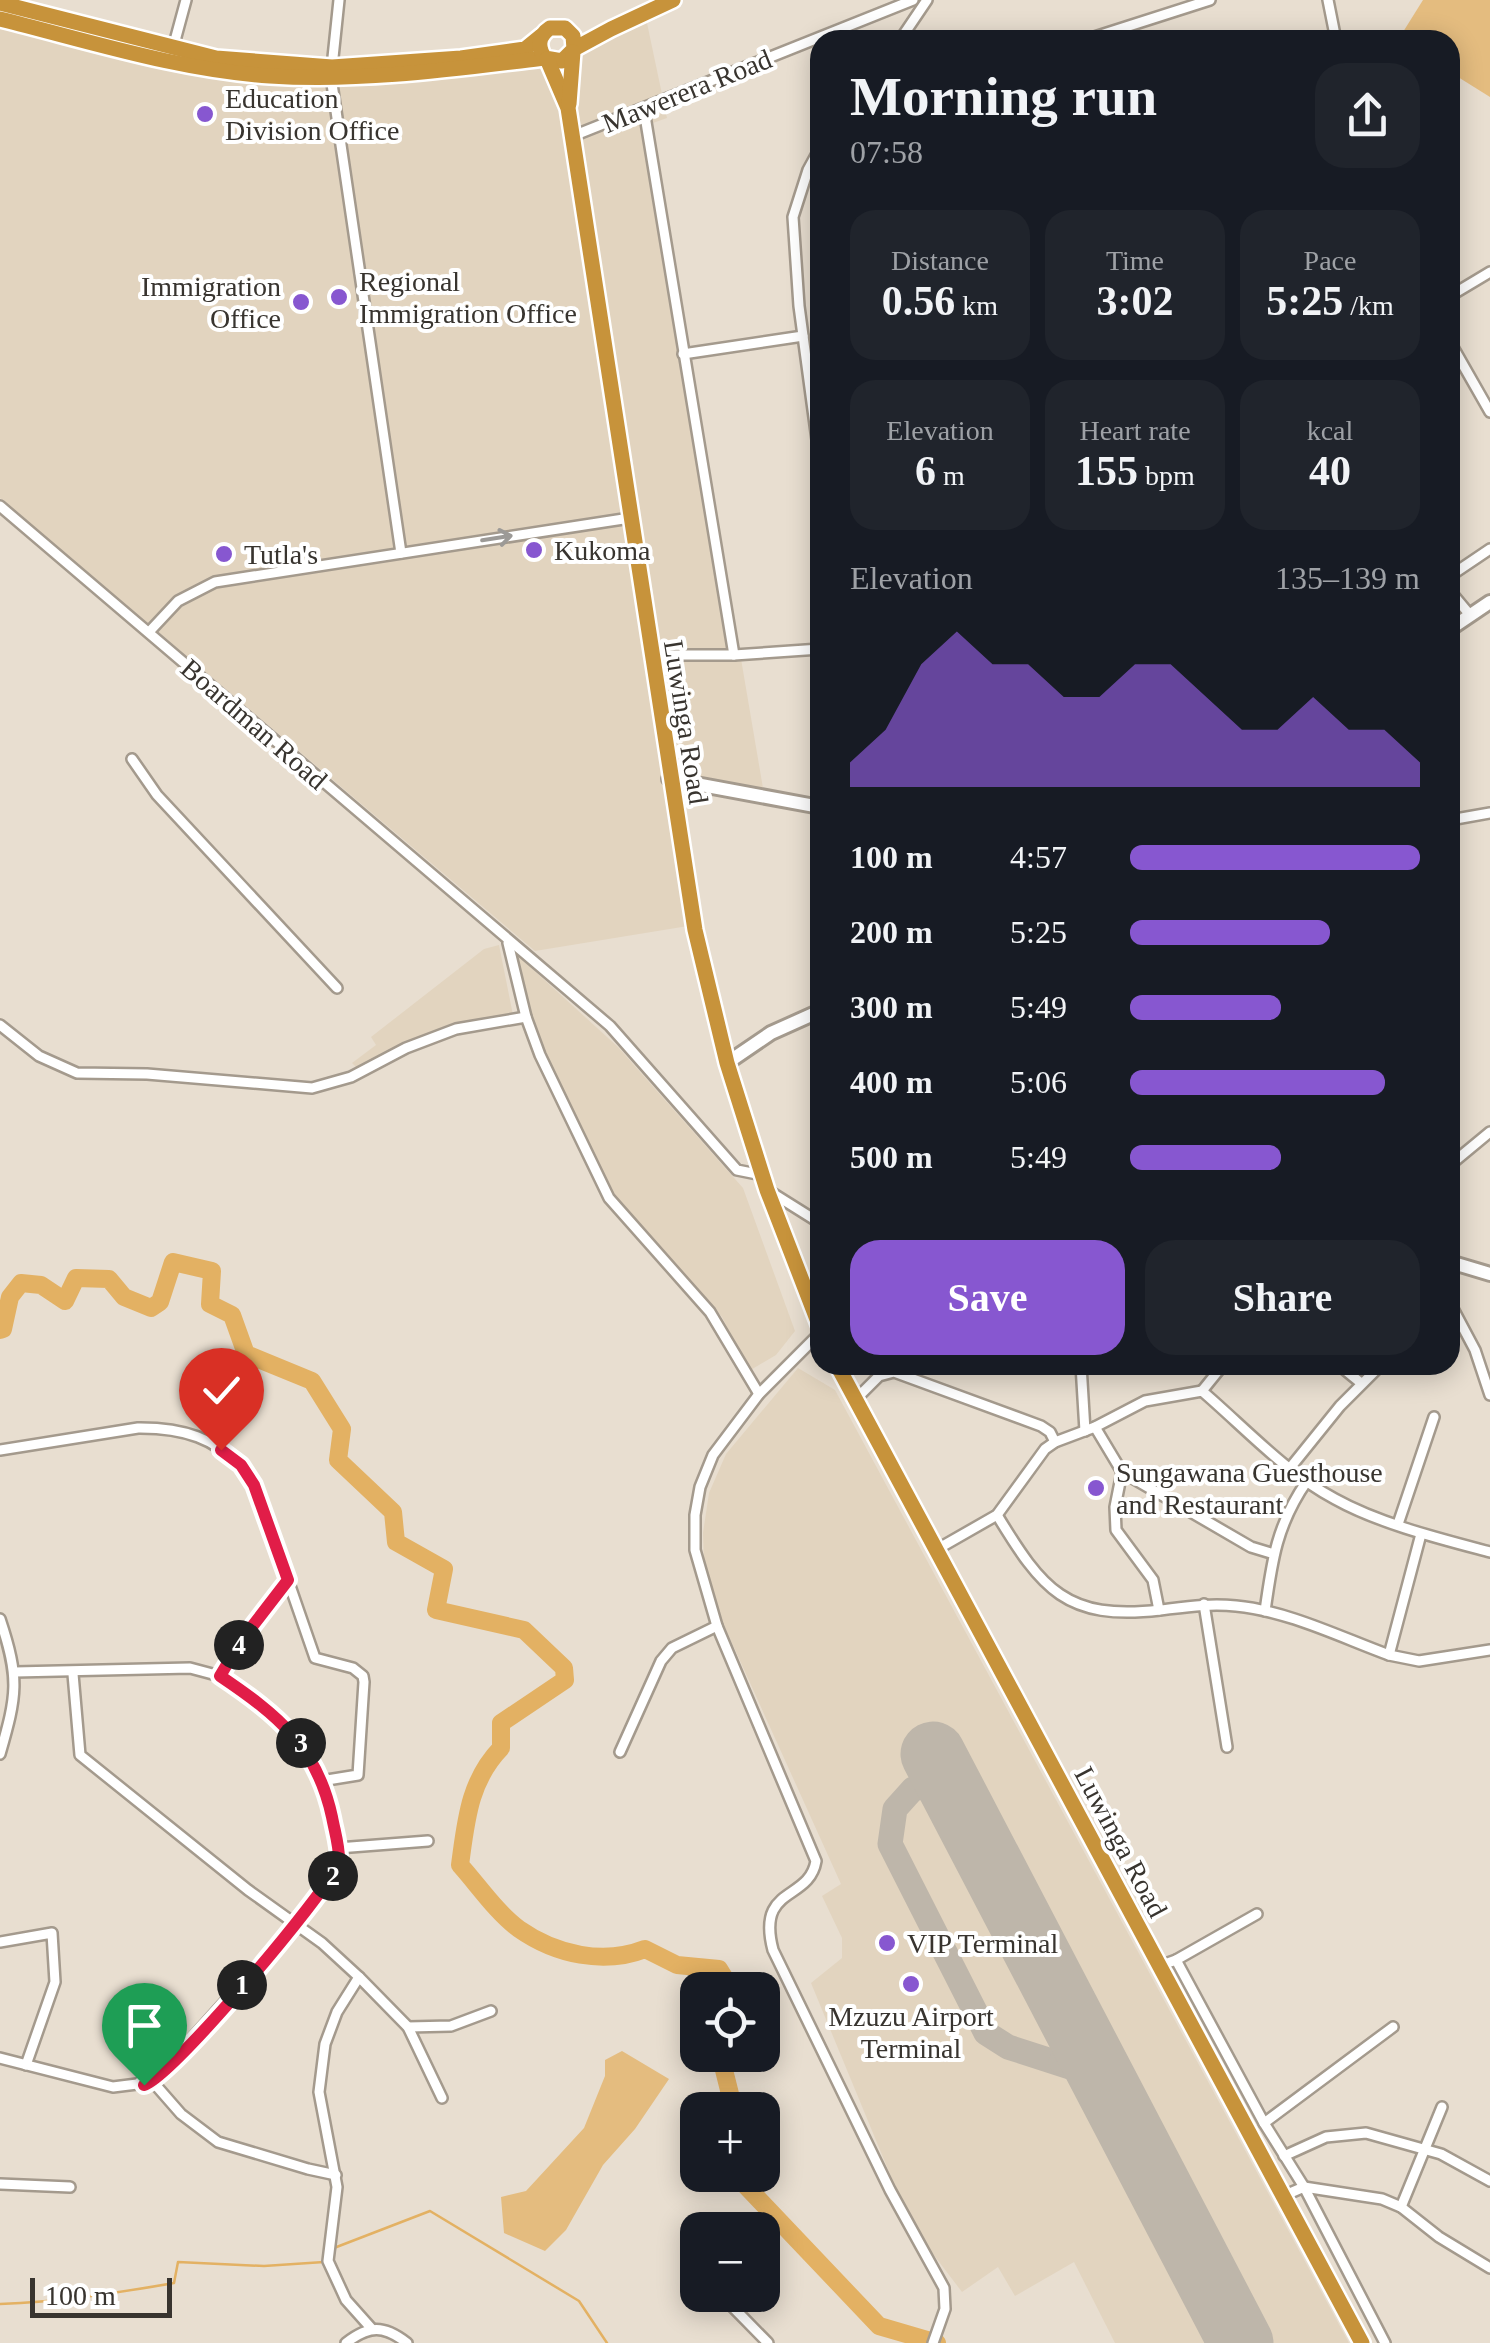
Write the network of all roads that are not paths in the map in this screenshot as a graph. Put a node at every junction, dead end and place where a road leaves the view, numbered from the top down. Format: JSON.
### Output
{"nodes":[{"id":1,"x":186,"y":0,"type":"edge"},
{"id":2,"x":339,"y":0,"type":"edge"},
{"id":3,"x":674,"y":0,"type":"edge"},
{"id":4,"x":912,"y":0,"type":"edge"},
{"id":5,"x":927,"y":0,"type":"edge"},
{"id":6,"x":1210,"y":0,"type":"edge"},
{"id":7,"x":1328,"y":0,"type":"edge"},
{"id":8,"x":0,"y":4,"type":"edge"},
{"id":9,"x":0,"y":19,"type":"edge"},
{"id":10,"x":611,"y":29,"type":"junction"},
{"id":11,"x":839,"y":30,"type":"edge"},
{"id":12,"x":907,"y":30,"type":"edge"},
{"id":13,"x":1117,"y":30,"type":"edge"},
{"id":14,"x":1334,"y":30,"type":"edge"},
{"id":15,"x":569,"y":31,"type":"junction"},
{"id":16,"x":541,"y":36,"type":"junction"},
{"id":17,"x":810,"y":42,"type":"edge"},
{"id":18,"x":173,"y":48,"type":"junction"},
{"id":19,"x":574,"y":50,"type":"junction"},
{"id":20,"x":546,"y":58,"type":"junction"},
{"id":21,"x":331,"y":72,"type":"junction"},
{"id":22,"x":568,"y":108,"type":"junction"},
{"id":23,"x":644,"y":110,"type":"junction"},
{"id":24,"x":572,"y":136,"type":"junction"},
{"id":25,"x":810,"y":171,"type":"edge"},
{"id":26,"x":1490,"y":272,"type":"edge"},
{"id":27,"x":1460,"y":290,"type":"edge"},
{"id":28,"x":803,"y":336,"type":"junction"},
{"id":29,"x":683,"y":354,"type":"junction"},
{"id":30,"x":1460,"y":360,"type":"edge"},
{"id":31,"x":1488,"y":386,"type":"edge"},
{"id":32,"x":810,"y":388,"type":"edge"},
{"id":33,"x":1478,"y":393,"type":"junction"},
{"id":34,"x":1490,"y":412,"type":"edge"},
{"id":35,"x":0,"y":506,"type":"edge"},
{"id":36,"x":630,"y":518,"type":"junction"},
{"id":37,"x":1490,"y":549,"type":"edge"},
{"id":38,"x":400,"y":553,"type":"junction"},
{"id":39,"x":1460,"y":569,"type":"edge"},
{"id":40,"x":1490,"y":602,"type":"edge"},
{"id":41,"x":1460,"y":603,"type":"edge"},
{"id":42,"x":1470,"y":615,"type":"junction"},
{"id":43,"x":1460,"y":622,"type":"edge"},
{"id":44,"x":149,"y":632,"type":"junction"},
{"id":45,"x":810,"y":650,"type":"edge"},
{"id":46,"x":651,"y":655,"type":"junction"},
{"id":47,"x":734,"y":655,"type":"junction"},
{"id":48,"x":132,"y":759,"type":"dead end"},
{"id":49,"x":669,"y":779,"type":"junction"},
{"id":50,"x":810,"y":805,"type":"edge"},
{"id":51,"x":1490,"y":813,"type":"edge"},
{"id":52,"x":1460,"y":818,"type":"edge"},
{"id":53,"x":508,"y":940,"type":"junction"},
{"id":54,"x":337,"y":988,"type":"dead end"},
{"id":55,"x":810,"y":1015,"type":"edge"},
{"id":56,"x":526,"y":1017,"type":"junction"},
{"id":57,"x":0,"y":1026,"type":"edge"},
{"id":58,"x":727,"y":1063,"type":"junction"},
{"id":59,"x":1490,"y":1132,"type":"edge"},
{"id":60,"x":1460,"y":1156,"type":"edge"},
{"id":61,"x":764,"y":1182,"type":"junction"},
{"id":62,"x":810,"y":1216,"type":"edge"},
{"id":63,"x":1460,"y":1265,"type":"edge"},
{"id":64,"x":1490,"y":1274,"type":"edge"},
{"id":65,"x":810,"y":1304,"type":"edge"},
{"id":66,"x":1460,"y":1322,"type":"edge"},
{"id":67,"x":810,"y":1340,"type":"edge"},
{"id":68,"x":842,"y":1375,"type":"edge"},
{"id":69,"x":882,"y":1375,"type":"edge"},
{"id":70,"x":902,"y":1375,"type":"edge"},
{"id":71,"x":1082,"y":1375,"type":"edge"},
{"id":72,"x":1215,"y":1375,"type":"edge"},
{"id":73,"x":1351,"y":1375,"type":"edge"},
{"id":74,"x":1369,"y":1375,"type":"edge"},
{"id":75,"x":1361,"y":1383,"type":"junction"},
{"id":76,"x":1202,"y":1391,"type":"junction"},
{"id":77,"x":759,"y":1394,"type":"junction"},
{"id":78,"x":1490,"y":1395,"type":"edge"},
{"id":79,"x":854,"y":1401,"type":"junction"},
{"id":80,"x":1434,"y":1417,"type":"dead end"},
{"id":81,"x":1090,"y":1429,"type":"junction"},
{"id":82,"x":1055,"y":1442,"type":"junction"},
{"id":83,"x":0,"y":1450,"type":"edge"},
{"id":84,"x":1290,"y":1468,"type":"junction"},
{"id":85,"x":1122,"y":1472,"type":"junction"},
{"id":86,"x":1307,"y":1481,"type":"junction"},
{"id":87,"x":997,"y":1514,"type":"junction"},
{"id":88,"x":1398,"y":1524,"type":"junction"},
{"id":89,"x":1421,"y":1534,"type":"junction"},
{"id":90,"x":934,"y":1551,"type":"junction"},
{"id":91,"x":1490,"y":1552,"type":"edge"},
{"id":92,"x":1274,"y":1554,"type":"junction"},
{"id":93,"x":288,"y":1580,"type":"junction"},
{"id":94,"x":1204,"y":1604,"type":"junction"},
{"id":95,"x":1159,"y":1610,"type":"junction"},
{"id":96,"x":1264,"y":1611,"type":"junction"},
{"id":97,"x":0,"y":1619,"type":"edge"},
{"id":98,"x":717,"y":1626,"type":"junction"},
{"id":99,"x":1490,"y":1650,"type":"edge"},
{"id":100,"x":1389,"y":1655,"type":"junction"},
{"id":101,"x":15,"y":1672,"type":"junction"},
{"id":102,"x":73,"y":1674,"type":"junction"},
{"id":103,"x":220,"y":1676,"type":"junction"},
{"id":104,"x":1227,"y":1748,"type":"dead end"},
{"id":105,"x":620,"y":1752,"type":"dead end"},
{"id":106,"x":0,"y":1754,"type":"edge"},
{"id":107,"x":322,"y":1781,"type":"junction"},
{"id":108,"x":428,"y":1842,"type":"dead end"},
{"id":109,"x":338,"y":1848,"type":"junction"},
{"id":110,"x":1257,"y":1914,"type":"dead end"},
{"id":111,"x":295,"y":1925,"type":"junction"},
{"id":112,"x":0,"y":1942,"type":"edge"},
{"id":113,"x":1176,"y":1960,"type":"junction"},
{"id":114,"x":1159,"y":1966,"type":"junction"},
{"id":115,"x":359,"y":1977,"type":"junction"},
{"id":116,"x":491,"y":2012,"type":"dead end"},
{"id":117,"x":408,"y":2027,"type":"junction"},
{"id":118,"x":1393,"y":2027,"type":"dead end"},
{"id":119,"x":0,"y":2058,"type":"edge"},
{"id":120,"x":26,"y":2065,"type":"junction"},
{"id":121,"x":154,"y":2082,"type":"junction"},
{"id":122,"x":442,"y":2098,"type":"dead end"},
{"id":123,"x":1442,"y":2107,"type":"dead end"},
{"id":124,"x":1264,"y":2123,"type":"junction"},
{"id":125,"x":1426,"y":2148,"type":"junction"},
{"id":126,"x":1284,"y":2156,"type":"junction"},
{"id":127,"x":336,"y":2174,"type":"junction"},
{"id":128,"x":1490,"y":2181,"type":"edge"},
{"id":129,"x":0,"y":2184,"type":"edge"},
{"id":130,"x":70,"y":2188,"type":"dead end"},
{"id":131,"x":1304,"y":2188,"type":"junction"},
{"id":132,"x":1283,"y":2196,"type":"junction"},
{"id":133,"x":1400,"y":2208,"type":"junction"},
{"id":134,"x":1490,"y":2268,"type":"edge"},
{"id":135,"x":738,"y":2312,"type":"edge"},
{"id":136,"x":371,"y":2328,"type":"junction"},
{"id":137,"x":934,"y":2339,"type":"edge"},
{"id":138,"x":346,"y":2343,"type":"edge"},
{"id":139,"x":407,"y":2343,"type":"edge"},
{"id":140,"x":768,"y":2343,"type":"edge"},
{"id":141,"x":1362,"y":2343,"type":"edge"},
{"id":142,"x":1385,"y":2343,"type":"edge"}],
"edges":[{"from":1,"to":18,"type":"street"},
{"from":2,"to":21,"type":"street"},
{"from":3,"to":10,"type":"highway"},
{"from":4,"to":11,"type":"street","name":"Mawerera Road"},
{"from":5,"to":12,"type":"street"},
{"from":6,"to":13,"type":"street"},
{"from":7,"to":14,"type":"street"},
{"from":8,"to":18,"type":"highway"},
{"from":9,"to":21,"type":"highway"},
{"from":10,"to":15,"type":"highway"},
{"from":10,"to":19,"type":"highway"},
{"from":15,"to":16,"type":"highway"},
{"from":15,"to":19,"type":"highway"},
{"from":16,"to":20,"type":"highway"},
{"from":16,"to":21,"type":"highway"},
{"from":17,"to":23,"type":"street","name":"Mawerera Road"},
{"from":18,"to":21,"type":"highway"},
{"from":19,"to":20,"type":"highway"},
{"from":19,"to":22,"type":"highway","name":"Luwinga Road"},
{"from":20,"to":21,"type":"highway"},
{"from":20,"to":22,"type":"highway","name":"Luwinga Road"},
{"from":21,"to":38,"type":"street"},
{"from":22,"to":24,"type":"highway","name":"Luwinga Road"},
{"from":23,"to":24,"type":"street","name":"Mawerera Road"},
{"from":23,"to":29,"type":"street"},
{"from":24,"to":36,"type":"highway","name":"Luwinga Road"},
{"from":25,"to":28,"type":"street"},
{"from":26,"to":27,"type":"street"},
{"from":28,"to":29,"type":"street"},
{"from":28,"to":32,"type":"street"},
{"from":29,"to":47,"type":"street"},
{"from":30,"to":33,"type":"street"},
{"from":31,"to":33,"type":"street"},
{"from":33,"to":34,"type":"street"},
{"from":35,"to":44,"type":"street","name":"Boardman Road"},
{"from":38,"to":36,"type":"street","one_way":true},
{"from":36,"to":46,"type":"highway","name":"Luwinga Road"},
{"from":37,"to":39,"type":"street"},
{"from":38,"to":44,"type":"street"},
{"from":40,"to":42,"type":"street"},
{"from":41,"to":42,"type":"street"},
{"from":42,"to":43,"type":"street"},
{"from":44,"to":53,"type":"street","name":"Boardman Road"},
{"from":45,"to":47,"type":"street"},
{"from":46,"to":47,"type":"street"},
{"from":46,"to":49,"type":"highway","name":"Luwinga Road"},
{"from":48,"to":54,"type":"street"},
{"from":49,"to":50,"type":"street"},
{"from":49,"to":58,"type":"highway","name":"Luwinga Road"},
{"from":51,"to":52,"type":"street"},
{"from":53,"to":56,"type":"street"},
{"from":53,"to":61,"type":"street","name":"Boardman Road"},
{"from":55,"to":58,"type":"street"},
{"from":56,"to":57,"type":"street"},
{"from":56,"to":77,"type":"street"},
{"from":58,"to":61,"type":"highway","name":"Luwinga Road"},
{"from":59,"to":60,"type":"street"},
{"from":61,"to":62,"type":"street","name":"Boardman Road"},
{"from":61,"to":65,"type":"highway","name":"Luwinga Road"},
{"from":63,"to":64,"type":"street"},
{"from":66,"to":78,"type":"street"},
{"from":67,"to":77,"type":"street"},
{"from":68,"to":79,"type":"highway","name":"Luwinga Road"},
{"from":69,"to":79,"type":"street"},
{"from":70,"to":82,"type":"street"},
{"from":71,"to":81,"type":"street"},
{"from":72,"to":76,"type":"street"},
{"from":73,"to":75,"type":"street"},
{"from":74,"to":75,"type":"street"},
{"from":75,"to":84,"type":"street"},
{"from":76,"to":81,"type":"street"},
{"from":76,"to":84,"type":"street"},
{"from":77,"to":98,"type":"street"},
{"from":79,"to":90,"type":"highway","name":"Luwinga Road"},
{"from":80,"to":88,"type":"street"},
{"from":81,"to":82,"type":"street"},
{"from":81,"to":85,"type":"street"},
{"from":82,"to":87,"type":"street"},
{"from":83,"to":93,"type":"street"},
{"from":84,"to":86,"type":"street"},
{"from":85,"to":92,"type":"street"},
{"from":85,"to":95,"type":"street"},
{"from":86,"to":88,"type":"street"},
{"from":86,"to":92,"type":"street"},
{"from":87,"to":90,"type":"street"},
{"from":87,"to":95,"type":"street"},
{"from":88,"to":89,"type":"street"},
{"from":89,"to":91,"type":"street"},
{"from":89,"to":100,"type":"street"},
{"from":90,"to":114,"type":"highway","name":"Luwinga Road"},
{"from":92,"to":96,"type":"street"},
{"from":93,"to":103,"type":"street"},
{"from":93,"to":107,"type":"street"},
{"from":94,"to":95,"type":"street"},
{"from":94,"to":96,"type":"street"},
{"from":94,"to":104,"type":"street"},
{"from":96,"to":100,"type":"street"},
{"from":97,"to":101,"type":"street"},
{"from":98,"to":105,"type":"street"},
{"from":98,"to":137,"type":"street"},
{"from":99,"to":100,"type":"street"},
{"from":101,"to":102,"type":"street"},
{"from":101,"to":106,"type":"street"},
{"from":102,"to":103,"type":"street"},
{"from":102,"to":111,"type":"street"},
{"from":103,"to":107,"type":"street"},
{"from":107,"to":109,"type":"street"},
{"from":108,"to":109,"type":"street"},
{"from":109,"to":111,"type":"street"},
{"from":110,"to":113,"type":"street"},
{"from":111,"to":115,"type":"street"},
{"from":111,"to":121,"type":"street"},
{"from":112,"to":120,"type":"street"},
{"from":113,"to":114,"type":"street"},
{"from":113,"to":124,"type":"street"},
{"from":114,"to":132,"type":"highway","name":"Luwinga Road"},
{"from":115,"to":117,"type":"street"},
{"from":115,"to":127,"type":"street"},
{"from":116,"to":117,"type":"street"},
{"from":117,"to":122,"type":"street"},
{"from":118,"to":124,"type":"street"},
{"from":119,"to":120,"type":"street"},
{"from":120,"to":121,"type":"street"},
{"from":121,"to":127,"type":"street"},
{"from":123,"to":125,"type":"street"},
{"from":124,"to":126,"type":"street"},
{"from":125,"to":126,"type":"street"},
{"from":125,"to":128,"type":"street"},
{"from":125,"to":133,"type":"street"},
{"from":126,"to":131,"type":"street"},
{"from":127,"to":136,"type":"street"},
{"from":129,"to":130,"type":"street"},
{"from":131,"to":132,"type":"street"},
{"from":131,"to":133,"type":"street"},
{"from":131,"to":142,"type":"street"},
{"from":132,"to":141,"type":"highway","name":"Luwinga Road"},
{"from":133,"to":134,"type":"street"},
{"from":135,"to":140,"type":"street"},
{"from":136,"to":138,"type":"street"},
{"from":136,"to":139,"type":"street"}]}
